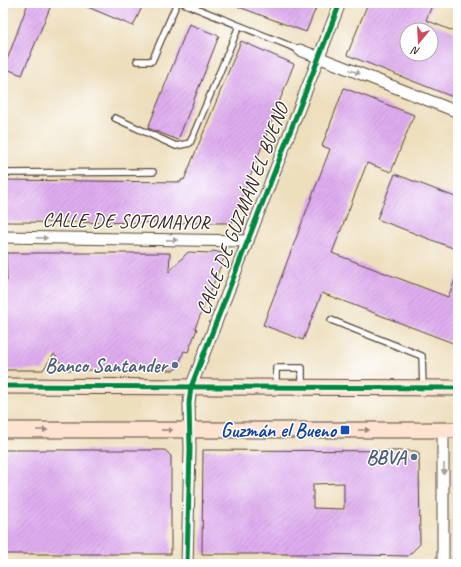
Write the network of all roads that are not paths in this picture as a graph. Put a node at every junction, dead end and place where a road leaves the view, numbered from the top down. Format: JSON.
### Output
{"nodes":[{"id":1,"x":177,"y":3,"type":"edge"},
{"id":2,"x":182,"y":3,"type":"edge"},
{"id":3,"x":340,"y":3,"type":"edge"},
{"id":4,"x":239,"y":26,"type":"junction"},
{"id":5,"x":300,"y":50,"type":"joint"},
{"id":6,"x":319,"y":58,"type":"junction"},
{"id":7,"x":137,"y":61,"type":"dead end"},
{"id":8,"x":458,"y":112,"type":"edge"},
{"id":9,"x":115,"y":118,"type":"dead end"},
{"id":10,"x":153,"y":172,"type":"dead end"},
{"id":11,"x":3,"y":173,"type":"edge"},
{"id":12,"x":3,"y":237,"type":"edge"},
{"id":13,"x":248,"y":241,"type":"junction"},
{"id":14,"x":331,"y":320,"type":"dead end"},
{"id":15,"x":3,"y":386,"type":"edge"},
{"id":16,"x":191,"y":387,"type":"junction"},
{"id":17,"x":422,"y":388,"type":"junction"},
{"id":18,"x":458,"y":388,"type":"edge"},
{"id":19,"x":3,"y":430,"type":"edge"},
{"id":20,"x":189,"y":430,"type":"junction"},
{"id":21,"x":443,"y":430,"type":"junction"},
{"id":22,"x":458,"y":430,"type":"edge"},
{"id":23,"x":187,"y":564,"type":"edge"},
{"id":24,"x":443,"y":564,"type":"edge"}],
"edges":[{"from":1,"to":7,"type":"lane"},
{"from":2,"to":4,"type":"lane"},
{"from":3,"to":6,"type":"street","name":"CALLE DE GUZMÁN EL BUENO"},
{"from":4,"to":5,"type":"lane"},
{"from":4,"to":9,"type":"lane"},
{"from":5,"to":6,"type":"street"},
{"from":6,"to":8,"type":"street","one_way":true},
{"from":6,"to":13,"type":"street","name":"CALLE DE GUZMÁN EL BUENO"},
{"from":10,"to":11,"type":"lane"},
{"from":12,"to":13,"type":"street","name":"CALLE DE SOTOMAYOR","one_way":true},
{"from":13,"to":16,"type":"street","name":"CALLE DE GUZMÁN EL BUENO"},
{"from":14,"to":17,"type":"lane"},
{"from":15,"to":16,"type":"street"},
{"from":16,"to":17,"type":"street"},
{"from":16,"to":20,"type":"street","name":"CALLE DE GUZMÁN EL BUENO"},
{"from":17,"to":18,"type":"street"},
{"from":19,"to":20,"type":"street","one_way":true},
{"from":20,"to":21,"type":"street","one_way":true},
{"from":20,"to":23,"type":"street","name":"CALLE DE GUZMÁN EL BUENO"},
{"from":21,"to":22,"type":"street"},
{"from":21,"to":24,"type":"street","one_way":true}]}
